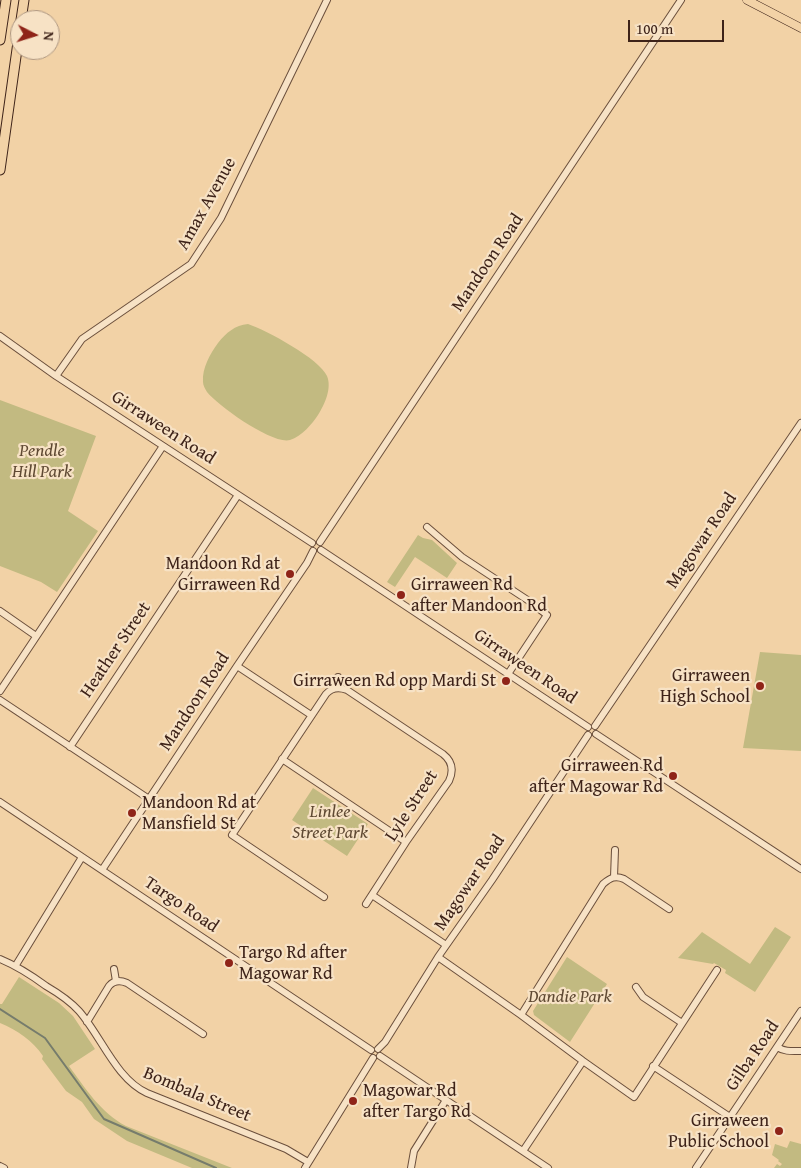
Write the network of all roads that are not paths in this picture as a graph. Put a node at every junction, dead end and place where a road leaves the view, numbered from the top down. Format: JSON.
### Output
{"nodes":[{"id":1,"x":6,"y":0,"type":"edge"},
{"id":2,"x":327,"y":0,"type":"edge"},
{"id":3,"x":681,"y":0,"type":"edge"},
{"id":4,"x":747,"y":0,"type":"edge"},
{"id":5,"x":801,"y":28,"type":"edge"},
{"id":6,"x":0,"y":40,"type":"edge"},
{"id":7,"x":15,"y":60,"type":"edge"},
{"id":8,"x":0,"y":170,"type":"edge"},
{"id":9,"x":0,"y":336,"type":"edge"},
{"id":10,"x":56,"y":376,"type":"junction"},
{"id":11,"x":801,"y":423,"type":"edge"},
{"id":12,"x":163,"y":446,"type":"junction"},
{"id":13,"x":238,"y":495,"type":"junction"},
{"id":14,"x":428,"y":527,"type":"dead end"},
{"id":15,"x":320,"y":542,"type":"junction"},
{"id":16,"x":312,"y":543,"type":"junction"},
{"id":17,"x":320,"y":550,"type":"junction"},
{"id":18,"x":313,"y":551,"type":"junction"},
{"id":19,"x":0,"y":611,"type":"edge"},
{"id":20,"x":36,"y":636,"type":"junction"},
{"id":21,"x":237,"y":666,"type":"junction"},
{"id":22,"x":508,"y":674,"type":"junction"},
{"id":23,"x":338,"y":677,"type":"dead end"},
{"id":24,"x":337,"y":688,"type":"junction"},
{"id":25,"x":0,"y":692,"type":"edge"},
{"id":26,"x":0,"y":700,"type":"edge"},
{"id":27,"x":311,"y":715,"type":"junction"},
{"id":28,"x":595,"y":726,"type":"junction"},
{"id":29,"x":588,"y":727,"type":"junction"},
{"id":30,"x":596,"y":734,"type":"junction"},
{"id":31,"x":588,"y":735,"type":"junction"},
{"id":32,"x":70,"y":747,"type":"junction"},
{"id":33,"x":282,"y":760,"type":"junction"},
{"id":34,"x":148,"y":799,"type":"junction"},
{"id":35,"x":0,"y":802,"type":"edge"},
{"id":36,"x":406,"y":842,"type":"junction"},
{"id":37,"x":615,"y":850,"type":"dead end"},
{"id":38,"x":82,"y":858,"type":"junction"},
{"id":39,"x":801,"y":869,"type":"edge"},
{"id":40,"x":102,"y":870,"type":"junction"},
{"id":41,"x":614,"y":877,"type":"junction"},
{"id":42,"x":372,"y":895,"type":"junction"},
{"id":43,"x":324,"y":896,"type":"dead end"},
{"id":44,"x":366,"y":904,"type":"dead end"},
{"id":45,"x":669,"y":910,"type":"dead end"},
{"id":46,"x":446,"y":945,"type":"junction"},
{"id":47,"x":438,"y":957,"type":"junction"},
{"id":48,"x":0,"y":958,"type":"edge"},
{"id":49,"x":16,"y":965,"type":"junction"},
{"id":50,"x":114,"y":969,"type":"dead end"},
{"id":51,"x":717,"y":970,"type":"dead end"},
{"id":52,"x":116,"y":981,"type":"junction"},
{"id":53,"x":636,"y":987,"type":"dead end"},
{"id":54,"x":801,"y":1011,"type":"edge"},
{"id":55,"x":521,"y":1015,"type":"junction"},
{"id":56,"x":87,"y":1022,"type":"junction"},
{"id":57,"x":682,"y":1023,"type":"junction"},
{"id":58,"x":203,"y":1034,"type":"dead end"},
{"id":59,"x":778,"y":1047,"type":"junction"},
{"id":60,"x":377,"y":1051,"type":"junction"},
{"id":61,"x":801,"y":1051,"type":"edge"},
{"id":62,"x":583,"y":1061,"type":"junction"},
{"id":63,"x":653,"y":1066,"type":"junction"},
{"id":64,"x":446,"y":1100,"type":"junction"},
{"id":65,"x":730,"y":1117,"type":"junction"},
{"id":66,"x":523,"y":1151,"type":"junction"},
{"id":67,"x":306,"y":1165,"type":"edge"},
{"id":68,"x":538,"y":1165,"type":"edge"},
{"id":69,"x":0,"y":1166,"type":"edge"},
{"id":70,"x":4,"y":1168,"type":"edge"},
{"id":71,"x":411,"y":1168,"type":"edge"},
{"id":72,"x":548,"y":1168,"type":"edge"},
{"id":73,"x":696,"y":1168,"type":"edge"}],
"edges":[{"from":1,"to":6,"type":"highway"},
{"from":2,"to":10,"type":"street","name":"Amax Avenue"},
{"from":3,"to":15,"type":"street","name":"Mandoon Road"},
{"from":4,"to":5,"type":"main road"},
{"from":7,"to":8,"type":"highway"},
{"from":9,"to":10,"type":"street","name":"Girraween Road"},
{"from":10,"to":12,"type":"street","name":"Girraween Road"},
{"from":11,"to":28,"type":"street","name":"Magowar Road"},
{"from":12,"to":13,"type":"street","name":"Girraween Road"},
{"from":12,"to":20,"type":"street"},
{"from":13,"to":16,"type":"street","name":"Girraween Road"},
{"from":13,"to":32,"type":"street","name":"Heather Street"},
{"from":14,"to":22,"type":"street"},
{"from":15,"to":16,"type":"street"},
{"from":15,"to":17,"type":"street"},
{"from":16,"to":18,"type":"street"},
{"from":17,"to":18,"type":"street"},
{"from":17,"to":22,"type":"street","name":"Girraween Road"},
{"from":18,"to":21,"type":"street","name":"Mandoon Road"},
{"from":19,"to":20,"type":"street"},
{"from":20,"to":25,"type":"street"},
{"from":21,"to":27,"type":"street"},
{"from":21,"to":34,"type":"street","name":"Mandoon Road"},
{"from":22,"to":29,"type":"street","name":"Girraween Road"},
{"from":23,"to":24,"type":"street"},
{"from":24,"to":27,"type":"street"},
{"from":24,"to":36,"type":"street","name":"Lyle Street"},
{"from":26,"to":32,"type":"street"},
{"from":27,"to":33,"type":"street"},
{"from":28,"to":29,"type":"street"},
{"from":28,"to":30,"type":"street"},
{"from":29,"to":31,"type":"street"},
{"from":30,"to":31,"type":"street"},
{"from":30,"to":39,"type":"street"},
{"from":31,"to":46,"type":"street","name":"Magowar Road"},
{"from":32,"to":34,"type":"street"},
{"from":33,"to":36,"type":"street"},
{"from":33,"to":43,"type":"street"},
{"from":34,"to":40,"type":"street","name":"Mandoon Road"},
{"from":35,"to":38,"type":"street","name":"Targo Road"},
{"from":36,"to":42,"type":"street","name":"Lyle Street"},
{"from":37,"to":41,"type":"street"},
{"from":38,"to":40,"type":"street","name":"Targo Road"},
{"from":38,"to":49,"type":"street"},
{"from":40,"to":60,"type":"street","name":"Targo Road"},
{"from":41,"to":45,"type":"street"},
{"from":41,"to":55,"type":"street"},
{"from":42,"to":44,"type":"street","name":"Lyle Street"},
{"from":42,"to":46,"type":"street"},
{"from":46,"to":47,"type":"street","name":"Magowar Road"},
{"from":47,"to":55,"type":"street"},
{"from":47,"to":60,"type":"street","name":"Magowar Road"},
{"from":48,"to":49,"type":"street","name":"Bombala Street"},
{"from":49,"to":56,"type":"street","name":"Bombala Street"},
{"from":50,"to":52,"type":"street"},
{"from":51,"to":57,"type":"street"},
{"from":52,"to":56,"type":"street"},
{"from":52,"to":58,"type":"street"},
{"from":53,"to":57,"type":"street"},
{"from":54,"to":59,"type":"street","name":"Gilba Road"},
{"from":55,"to":62,"type":"street"},
{"from":56,"to":67,"type":"street","name":"Bombala Street"},
{"from":57,"to":63,"type":"street"},
{"from":59,"to":61,"type":"street"},
{"from":59,"to":65,"type":"street","name":"Gilba Road"},
{"from":60,"to":64,"type":"street","name":"Targo Road"},
{"from":60,"to":67,"type":"street"},
{"from":62,"to":63,"type":"street"},
{"from":62,"to":66,"type":"street"},
{"from":63,"to":65,"type":"street"},
{"from":64,"to":66,"type":"street","name":"Targo Road"},
{"from":64,"to":71,"type":"street"},
{"from":65,"to":73,"type":"street","name":"Gilba Road"},
{"from":66,"to":68,"type":"street","name":"Targo Road"},
{"from":68,"to":72,"type":"street","name":"Targo Road"},
{"from":69,"to":70,"type":"street"}]}
